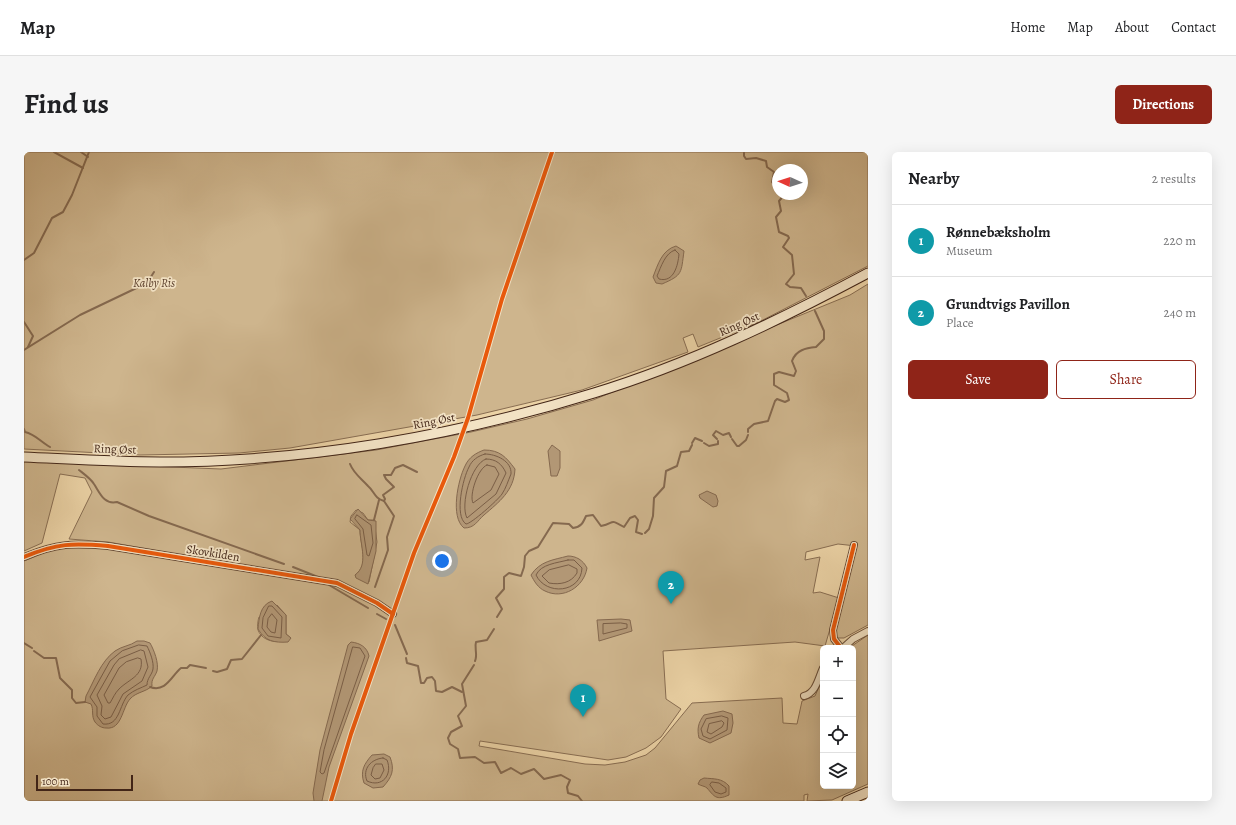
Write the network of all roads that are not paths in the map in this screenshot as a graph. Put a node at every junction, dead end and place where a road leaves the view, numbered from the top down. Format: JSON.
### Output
{"nodes":[{"id":1,"x":868,"y":273,"type":"edge"},
{"id":2,"x":24,"y":456,"type":"edge"},
{"id":3,"x":854,"y":545,"type":"dead end"},
{"id":4,"x":24,"y":557,"type":"edge"},
{"id":5,"x":392,"y":614,"type":"dead end"},
{"id":6,"x":868,"y":631,"type":"edge"},
{"id":7,"x":839,"y":645,"type":"edge"},
{"id":8,"x":846,"y":645,"type":"edge"},
{"id":9,"x":820,"y":675,"type":"edge"},
{"id":10,"x":804,"y":696,"type":"dead end"},
{"id":11,"x":868,"y":792,"type":"edge"},
{"id":12,"x":847,"y":801,"type":"edge"}],
"edges":[{"from":1,"to":2,"type":"main road","name":"Ring Øst"},
{"from":3,"to":7,"type":"street"},
{"from":4,"to":5,"type":"street","name":"Skovkilden"},
{"from":6,"to":8,"type":"street"},
{"from":9,"to":10,"type":"street"},
{"from":11,"to":12,"type":"main road"}]}
